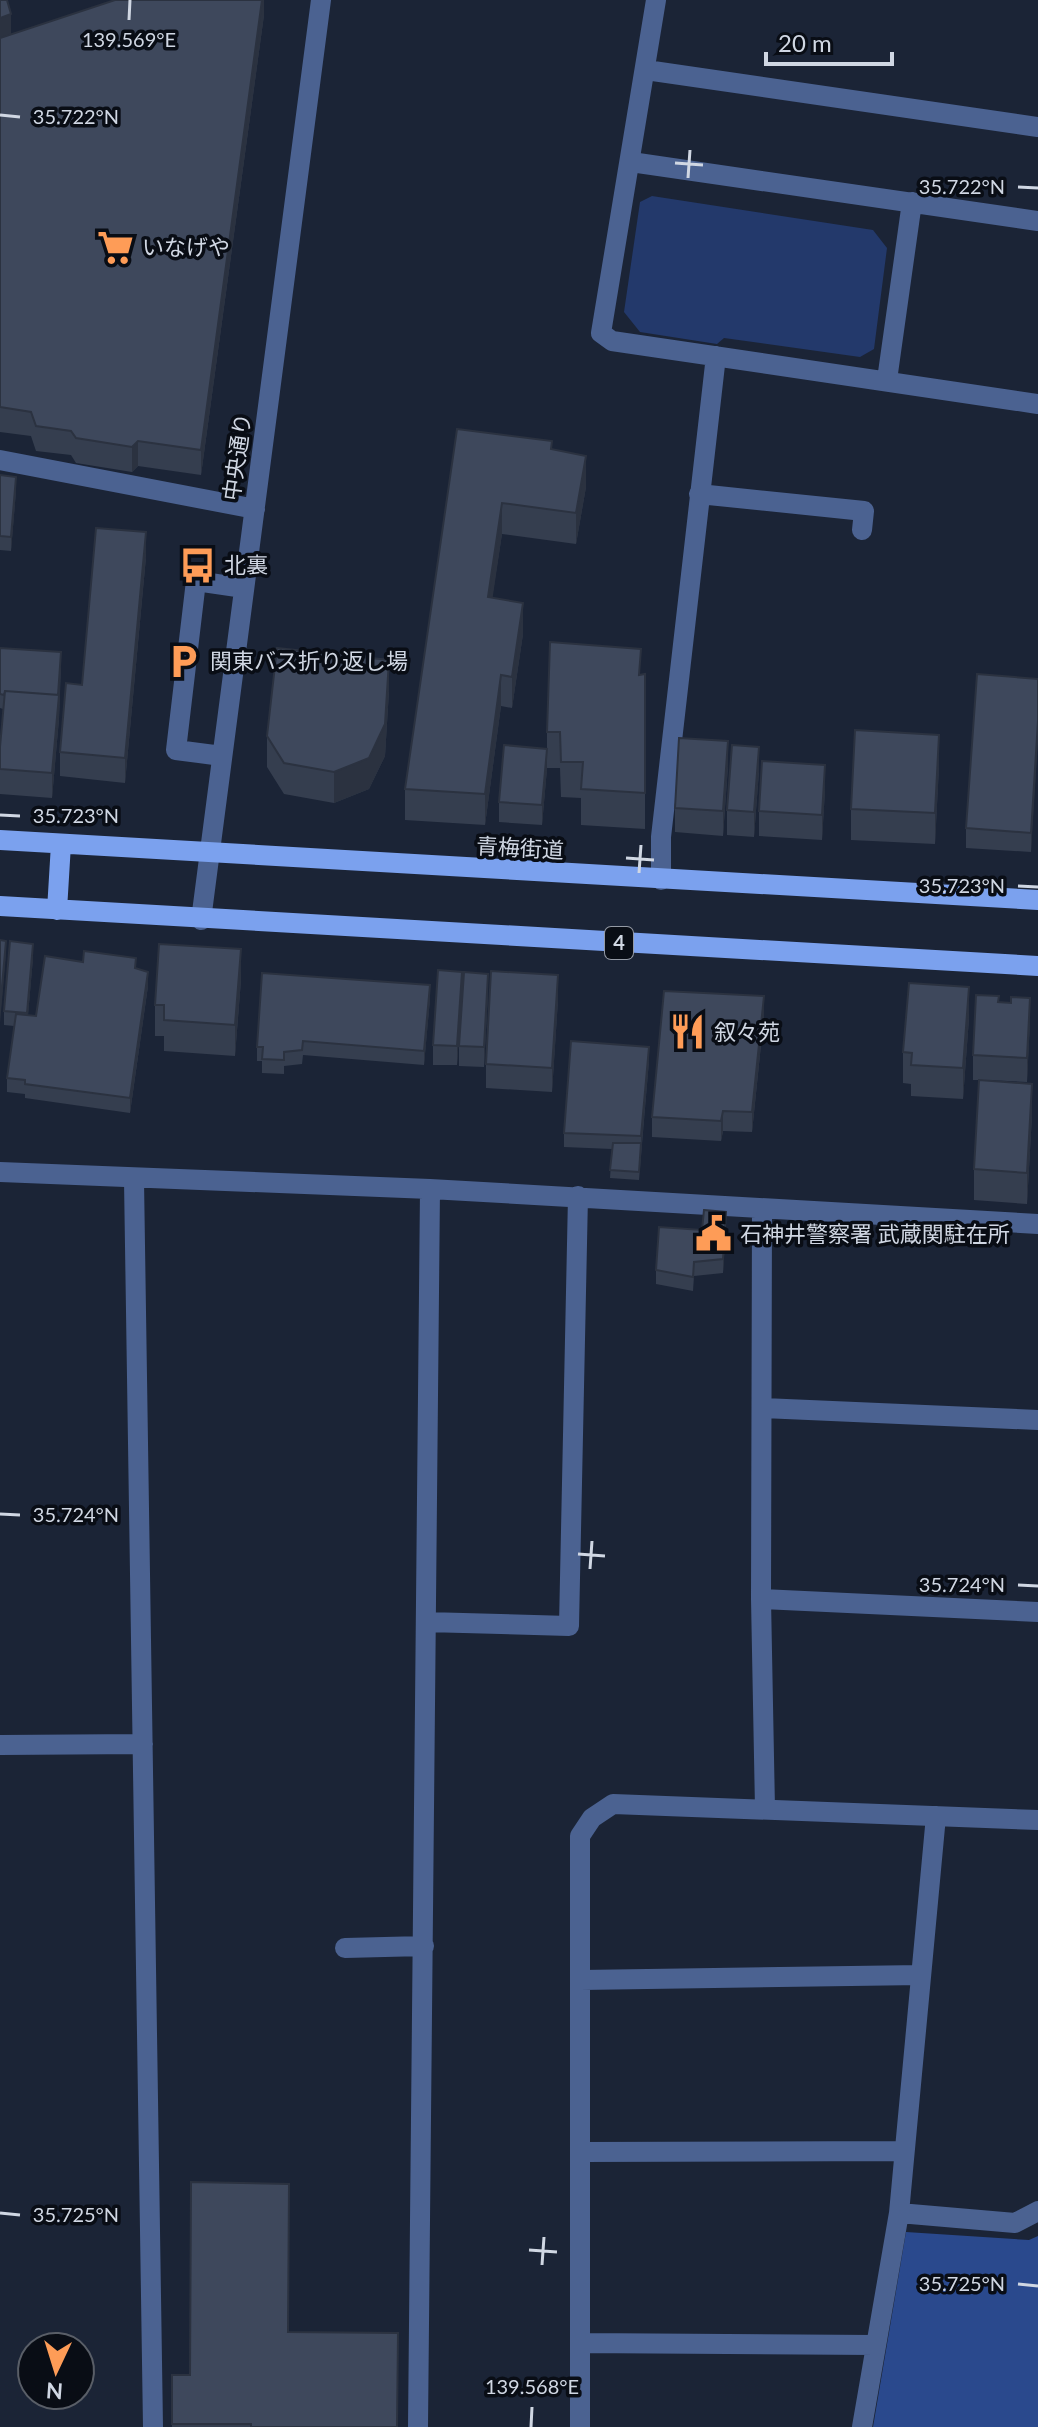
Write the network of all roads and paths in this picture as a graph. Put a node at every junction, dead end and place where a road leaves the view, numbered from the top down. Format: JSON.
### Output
{"nodes":[{"id":1,"x":321,"y":0,"type":"edge"},
{"id":2,"x":656,"y":0,"type":"edge"},
{"id":3,"x":646,"y":70,"type":"junction"},
{"id":4,"x":1038,"y":127,"type":"edge"},
{"id":5,"x":631,"y":162,"type":"junction"},
{"id":6,"x":912,"y":202,"type":"junction"},
{"id":7,"x":1038,"y":221,"type":"edge"},
{"id":8,"x":716,"y":356,"type":"junction"},
{"id":9,"x":887,"y":380,"type":"junction"},
{"id":10,"x":1038,"y":404,"type":"edge"},
{"id":11,"x":0,"y":460,"type":"edge"},
{"id":12,"x":699,"y":494,"type":"junction"},
{"id":13,"x":255,"y":509,"type":"junction"},
{"id":14,"x":862,"y":530,"type":"dead end"},
{"id":15,"x":244,"y":588,"type":"junction"},
{"id":16,"x":222,"y":756,"type":"junction"},
{"id":17,"x":0,"y":840,"type":"edge"},
{"id":18,"x":61,"y":844,"type":"junction"},
{"id":19,"x":209,"y":854,"type":"junction"},
{"id":20,"x":661,"y":880,"type":"junction"},
{"id":21,"x":1038,"y":900,"type":"edge"},
{"id":22,"x":0,"y":906,"type":"edge"},
{"id":23,"x":57,"y":910,"type":"junction"},
{"id":24,"x":201,"y":920,"type":"junction"},
{"id":25,"x":1038,"y":966,"type":"edge"},
{"id":26,"x":0,"y":1172,"type":"edge"},
{"id":27,"x":134,"y":1180,"type":"junction"},
{"id":28,"x":430,"y":1189,"type":"junction"},
{"id":29,"x":578,"y":1196,"type":"junction"},
{"id":30,"x":762,"y":1211,"type":"junction"},
{"id":31,"x":1038,"y":1224,"type":"edge"},
{"id":32,"x":763,"y":1408,"type":"junction"},
{"id":33,"x":1038,"y":1420,"type":"edge"},
{"id":34,"x":761,"y":1599,"type":"junction"},
{"id":35,"x":1038,"y":1612,"type":"edge"},
{"id":36,"x":426,"y":1622,"type":"junction"},
{"id":37,"x":143,"y":1744,"type":"junction"},
{"id":38,"x":0,"y":1745,"type":"edge"},
{"id":39,"x":765,"y":1809,"type":"junction"},
{"id":40,"x":936,"y":1816,"type":"junction"},
{"id":41,"x":1038,"y":1820,"type":"edge"},
{"id":42,"x":424,"y":1946,"type":"junction"},
{"id":43,"x":345,"y":1948,"type":"dead end"},
{"id":44,"x":921,"y":1975,"type":"junction"},
{"id":45,"x":581,"y":1980,"type":"junction"},
{"id":46,"x":904,"y":2151,"type":"junction"},
{"id":47,"x":581,"y":2152,"type":"junction"},
{"id":48,"x":1038,"y":2211,"type":"edge"},
{"id":49,"x":899,"y":2213,"type":"junction"},
{"id":50,"x":580,"y":2343,"type":"junction"},
{"id":51,"x":875,"y":2345,"type":"junction"},
{"id":52,"x":153,"y":2427,"type":"edge"},
{"id":53,"x":418,"y":2427,"type":"edge"},
{"id":54,"x":580,"y":2427,"type":"edge"},
{"id":55,"x":862,"y":2427,"type":"edge"}],
"edges":[{"from":1,"to":13,"type":"street","name":"中央通り"},
{"from":2,"to":3,"type":"street"},
{"from":3,"to":4,"type":"street"},
{"from":3,"to":5,"type":"street"},
{"from":5,"to":6,"type":"street"},
{"from":5,"to":8,"type":"street"},
{"from":6,"to":7,"type":"street"},
{"from":6,"to":9,"type":"street"},
{"from":8,"to":9,"type":"street"},
{"from":8,"to":12,"type":"street"},
{"from":9,"to":10,"type":"street"},
{"from":11,"to":13,"type":"street"},
{"from":12,"to":14,"type":"street"},
{"from":12,"to":20,"type":"street"},
{"from":13,"to":15,"type":"street","name":"中央通り"},
{"from":15,"to":16,"type":"street","name":"中央通り"},
{"from":15,"to":16,"type":"street"},
{"from":16,"to":19,"type":"street","name":"中央通り"},
{"from":17,"to":18,"type":"main road","name":"青梅街道"},
{"from":18,"to":19,"type":"main road","name":"青梅街道"},
{"from":18,"to":23,"type":"main road"},
{"from":19,"to":20,"type":"main road","name":"青梅街道"},
{"from":19,"to":24,"type":"street","name":"中央通り"},
{"from":20,"to":21,"type":"main road","name":"青梅街道"},
{"from":22,"to":23,"type":"main road","number":"4"},
{"from":23,"to":24,"type":"main road","number":"4"},
{"from":24,"to":25,"type":"main road","number":"4"},
{"from":26,"to":27,"type":"street"},
{"from":27,"to":28,"type":"street"},
{"from":27,"to":37,"type":"street"},
{"from":28,"to":29,"type":"street"},
{"from":28,"to":36,"type":"street"},
{"from":29,"to":30,"type":"street"},
{"from":29,"to":36,"type":"street"},
{"from":30,"to":31,"type":"street"},
{"from":30,"to":32,"type":"street"},
{"from":32,"to":33,"type":"street"},
{"from":32,"to":34,"type":"street"},
{"from":34,"to":35,"type":"street"},
{"from":34,"to":39,"type":"street"},
{"from":36,"to":42,"type":"street"},
{"from":37,"to":38,"type":"street"},
{"from":37,"to":52,"type":"street"},
{"from":39,"to":40,"type":"street"},
{"from":39,"to":45,"type":"street"},
{"from":40,"to":41,"type":"street"},
{"from":40,"to":44,"type":"street"},
{"from":42,"to":43,"type":"street"},
{"from":42,"to":53,"type":"street"},
{"from":44,"to":45,"type":"street"},
{"from":44,"to":46,"type":"street"},
{"from":45,"to":47,"type":"street"},
{"from":46,"to":47,"type":"street"},
{"from":46,"to":49,"type":"street"},
{"from":47,"to":50,"type":"street"},
{"from":48,"to":49,"type":"street"},
{"from":49,"to":51,"type":"street"},
{"from":50,"to":51,"type":"street"},
{"from":50,"to":54,"type":"street"},
{"from":51,"to":55,"type":"street"}]}
